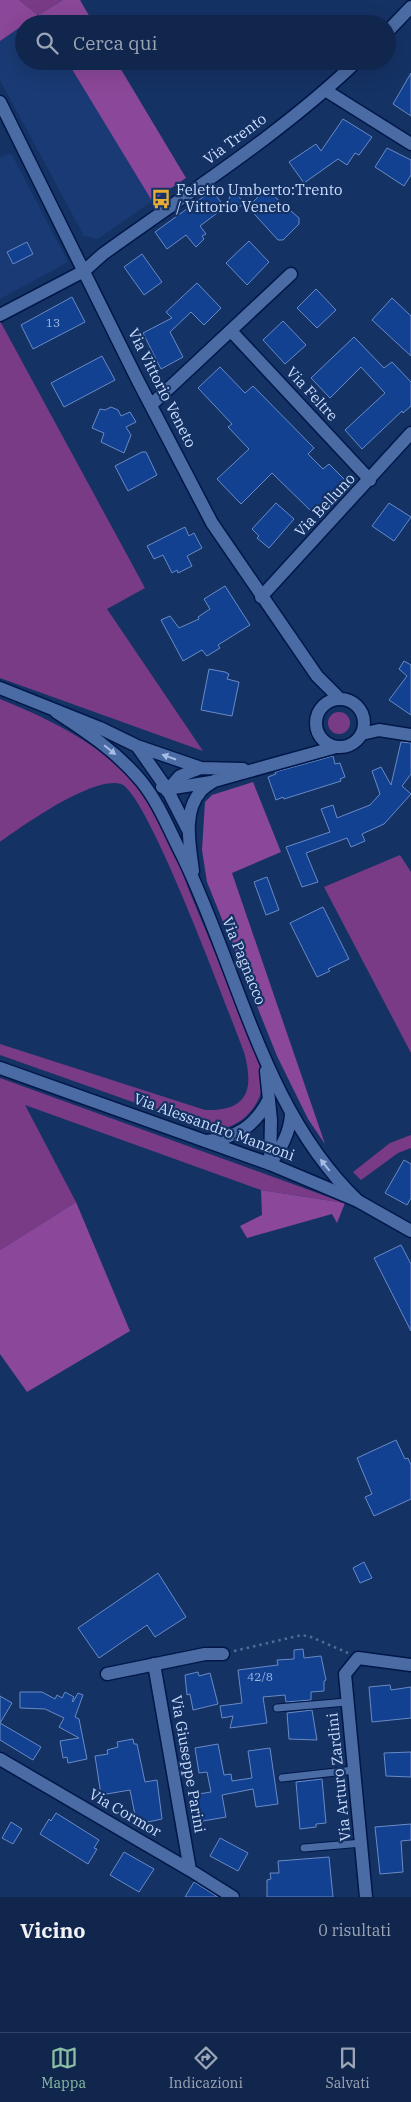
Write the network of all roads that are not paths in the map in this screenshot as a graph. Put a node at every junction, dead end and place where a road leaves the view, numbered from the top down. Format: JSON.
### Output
{"nodes":[{"id":1,"x":411,"y":7,"type":"edge"},
{"id":2,"x":396,"y":23,"type":"edge"},
{"id":3,"x":348,"y":70,"type":"edge"},
{"id":4,"x":325,"y":90,"type":"junction"},
{"id":5,"x":0,"y":102,"type":"edge"},
{"id":6,"x":411,"y":144,"type":"edge"},
{"id":7,"x":84,"y":271,"type":"junction"},
{"id":8,"x":291,"y":274,"type":"dead end"},
{"id":9,"x":0,"y":315,"type":"edge"},
{"id":10,"x":231,"y":331,"type":"junction"},
{"id":11,"x":152,"y":405,"type":"junction"},
{"id":12,"x":411,"y":433,"type":"edge"},
{"id":13,"x":370,"y":480,"type":"junction"},
{"id":14,"x":261,"y":597,"type":"junction"},
{"id":15,"x":317,"y":676,"type":"junction"},
{"id":16,"x":0,"y":688,"type":"edge"},
{"id":17,"x":340,"y":699,"type":"junction"},
{"id":18,"x":323,"y":706,"type":"junction"},
{"id":19,"x":56,"y":712,"type":"junction"},
{"id":20,"x":364,"y":718,"type":"junction"},
{"id":21,"x":379,"y":730,"type":"junction"},
{"id":22,"x":317,"y":731,"type":"junction"},
{"id":23,"x":362,"y":734,"type":"junction"},
{"id":24,"x":411,"y":736,"type":"edge"},
{"id":25,"x":137,"y":746,"type":"junction"},
{"id":26,"x":336,"y":747,"type":"junction"},
{"id":27,"x":304,"y":757,"type":"junction"},
{"id":28,"x":201,"y":768,"type":"junction"},
{"id":29,"x":259,"y":770,"type":"junction"},
{"id":30,"x":214,"y":781,"type":"junction"},
{"id":31,"x":142,"y":782,"type":"junction"},
{"id":32,"x":167,"y":789,"type":"junction"},
{"id":33,"x":162,"y":814,"type":"junction"},
{"id":34,"x":188,"y":830,"type":"junction"},
{"id":35,"x":195,"y":881,"type":"junction"},
{"id":36,"x":263,"y":1054,"type":"junction"},
{"id":37,"x":0,"y":1068,"type":"edge"},
{"id":38,"x":269,"y":1099,"type":"junction"},
{"id":39,"x":290,"y":1114,"type":"junction"},
{"id":40,"x":206,"y":1141,"type":"junction"},
{"id":41,"x":270,"y":1164,"type":"junction"},
{"id":42,"x":358,"y":1201,"type":"junction"},
{"id":43,"x":411,"y":1231,"type":"edge"},
{"id":44,"x":223,"y":1654,"type":"road end"},
{"id":45,"x":154,"y":1664,"type":"junction"},
{"id":46,"x":411,"y":1665,"type":"edge"},
{"id":47,"x":107,"y":1674,"type":"dead end"},
{"id":48,"x":347,"y":1702,"type":"junction"},
{"id":49,"x":277,"y":1708,"type":"dead end"},
{"id":50,"x":0,"y":1759,"type":"edge"},
{"id":51,"x":354,"y":1770,"type":"junction"},
{"id":52,"x":282,"y":1778,"type":"dead end"},
{"id":53,"x":362,"y":1843,"type":"junction"},
{"id":54,"x":304,"y":1848,"type":"dead end"},
{"id":55,"x":190,"y":1870,"type":"junction"},
{"id":56,"x":233,"y":1897,"type":"edge"},
{"id":57,"x":366,"y":1897,"type":"edge"}],
"edges":[{"from":1,"to":2,"type":"street"},
{"from":3,"to":4,"type":"street","name":"Via Trento"},
{"from":4,"to":6,"type":"street"},
{"from":4,"to":7,"type":"street","name":"Via Trento"},
{"from":5,"to":7,"type":"street","name":"Via Vittorio Veneto"},
{"from":7,"to":9,"type":"street","name":"Via Trento"},
{"from":7,"to":11,"type":"street","name":"Via Vittorio Veneto"},
{"from":8,"to":10,"type":"street"},
{"from":10,"to":11,"type":"street"},
{"from":10,"to":13,"type":"street","name":"Via Feltre"},
{"from":11,"to":14,"type":"street","name":"Via Vittorio Veneto"},
{"from":12,"to":13,"type":"street","name":"Via Belluno"},
{"from":13,"to":14,"type":"street","name":"Via Belluno"},
{"from":14,"to":15,"type":"street","name":"Via Vittorio Veneto"},
{"from":15,"to":17,"type":"street","name":"Via Vittorio Veneto"},
{"from":15,"to":18,"type":"street","name":"Via Vittorio Veneto"},
{"from":16,"to":19,"type":"street","name":"Via Pagnacco"},
{"from":17,"to":18,"type":"street"},
{"from":17,"to":20,"type":"street"},
{"from":18,"to":22,"type":"street"},
{"from":19,"to":25,"type":"street","name":"Via Pagnacco"},
{"from":19,"to":31,"type":"street","name":"Via Pagnacco","one_way":true},
{"from":20,"to":21,"type":"street"},
{"from":20,"to":23,"type":"street"},
{"from":21,"to":23,"type":"street"},
{"from":21,"to":24,"type":"street"},
{"from":22,"to":26,"type":"street"},
{"from":22,"to":27,"type":"street"},
{"from":23,"to":26,"type":"street"},
{"from":28,"to":25,"type":"street","name":"Via Pagnacco","one_way":true},
{"from":25,"to":32,"type":"street","name":"Via Pagnacco"},
{"from":26,"to":27,"type":"street","name":"Via Pagnacco"},
{"from":27,"to":29,"type":"street","name":"Via Pagnacco"},
{"from":28,"to":29,"type":"street","name":"Via Pagnacco"},
{"from":28,"to":32,"type":"street","name":"Via Pagnacco"},
{"from":29,"to":30,"type":"street","name":"Via Pagnacco"},
{"from":30,"to":32,"type":"street","name":"Via Pagnacco"},
{"from":30,"to":34,"type":"street","name":"Via Pagnacco"},
{"from":31,"to":32,"type":"street","name":"Via Pagnacco"},
{"from":31,"to":33,"type":"street","name":"Via Pagnacco"},
{"from":32,"to":33,"type":"street"},
{"from":32,"to":34,"type":"street","name":"Via Pagnacco"},
{"from":33,"to":35,"type":"street","name":"Via Pagnacco"},
{"from":34,"to":35,"type":"street","name":"Via Pagnacco"},
{"from":35,"to":36,"type":"street","name":"Via Pagnacco"},
{"from":36,"to":38,"type":"street","name":"Via Pagnacco"},
{"from":36,"to":39,"type":"street","name":"Via Pagnacco"},
{"from":37,"to":40,"type":"street","name":"Via Alessandro Manzoni"},
{"from":38,"to":40,"type":"street"},
{"from":38,"to":41,"type":"street","name":"Via Pagnacco"},
{"from":39,"to":41,"type":"street"},
{"from":42,"to":39,"type":"street","name":"Via Pagnacco","one_way":true},
{"from":40,"to":41,"type":"street","name":"Via Alessandro Manzoni"},
{"from":41,"to":42,"type":"street","name":"Via Alessandro Manzoni"},
{"from":42,"to":43,"type":"street","name":"Via Alessandro Manzoni"},
{"from":44,"to":45,"type":"street"},
{"from":45,"to":47,"type":"street"},
{"from":45,"to":55,"type":"street","name":"Via Giuseppe Parini"},
{"from":46,"to":48,"type":"street","name":"Via Arturo Zardini"},
{"from":48,"to":49,"type":"lane"},
{"from":48,"to":51,"type":"street","name":"Via Arturo Zardini"},
{"from":50,"to":55,"type":"street","name":"Via Cormor"},
{"from":51,"to":52,"type":"lane"},
{"from":51,"to":53,"type":"street","name":"Via Arturo Zardini"},
{"from":53,"to":54,"type":"lane"},
{"from":53,"to":57,"type":"street","name":"Via Arturo Zardini"},
{"from":55,"to":56,"type":"street","name":"Via Cormor"}]}
